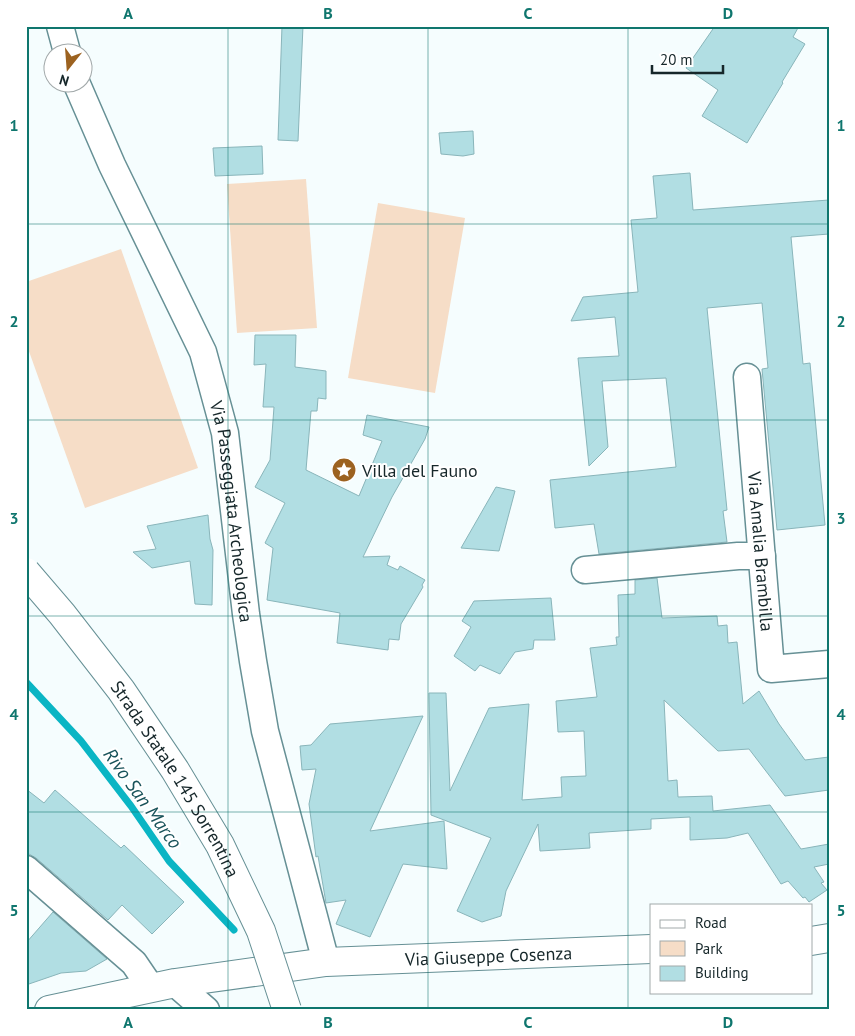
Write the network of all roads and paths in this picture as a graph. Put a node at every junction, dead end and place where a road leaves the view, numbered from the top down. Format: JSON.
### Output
{"nodes":[{"id":1,"x":60,"y":26,"type":"edge"},
{"id":2,"x":64,"y":42,"type":"edge"},
{"id":3,"x":79,"y":92,"type":"edge"},
{"id":4,"x":748,"y":377,"type":"dead end"},
{"id":5,"x":762,"y":556,"type":"junction"},
{"id":6,"x":585,"y":570,"type":"dead end"},
{"id":7,"x":26,"y":572,"type":"edge"},
{"id":8,"x":829,"y":664,"type":"edge"},
{"id":9,"x":26,"y":869,"type":"edge"},
{"id":10,"x":829,"y":938,"type":"edge"},
{"id":11,"x":812,"y":941,"type":"edge"},
{"id":12,"x":650,"y":949,"type":"edge"},
{"id":13,"x":326,"y":962,"type":"junction"},
{"id":14,"x":163,"y":986,"type":"junction"},
{"id":15,"x":49,"y":1010,"type":"edge"},
{"id":16,"x":206,"y":1010,"type":"edge"},
{"id":17,"x":287,"y":1010,"type":"edge"}],
"edges":[{"from":1,"to":2,"type":"street"},
{"from":3,"to":13,"type":"street","name":"Via Passeggiata Archeologica"},
{"from":4,"to":5,"type":"street","name":"Via Amalia Brambilla"},
{"from":5,"to":6,"type":"street"},
{"from":5,"to":8,"type":"street","name":"Via Amalia Brambilla"},
{"from":7,"to":17,"type":"main road","name":"Strada Statale 145 Sorrentina","bridge":true},
{"from":9,"to":14,"type":"street"},
{"from":10,"to":11,"type":"main road"},
{"from":12,"to":13,"type":"main road","name":"Via Giuseppe Cosenza"},
{"from":13,"to":14,"type":"main road","name":"Via Giuseppe Cosenza"},
{"from":14,"to":15,"type":"main road","name":"Via Giuseppe Cosenza"},
{"from":14,"to":16,"type":"street"}]}
